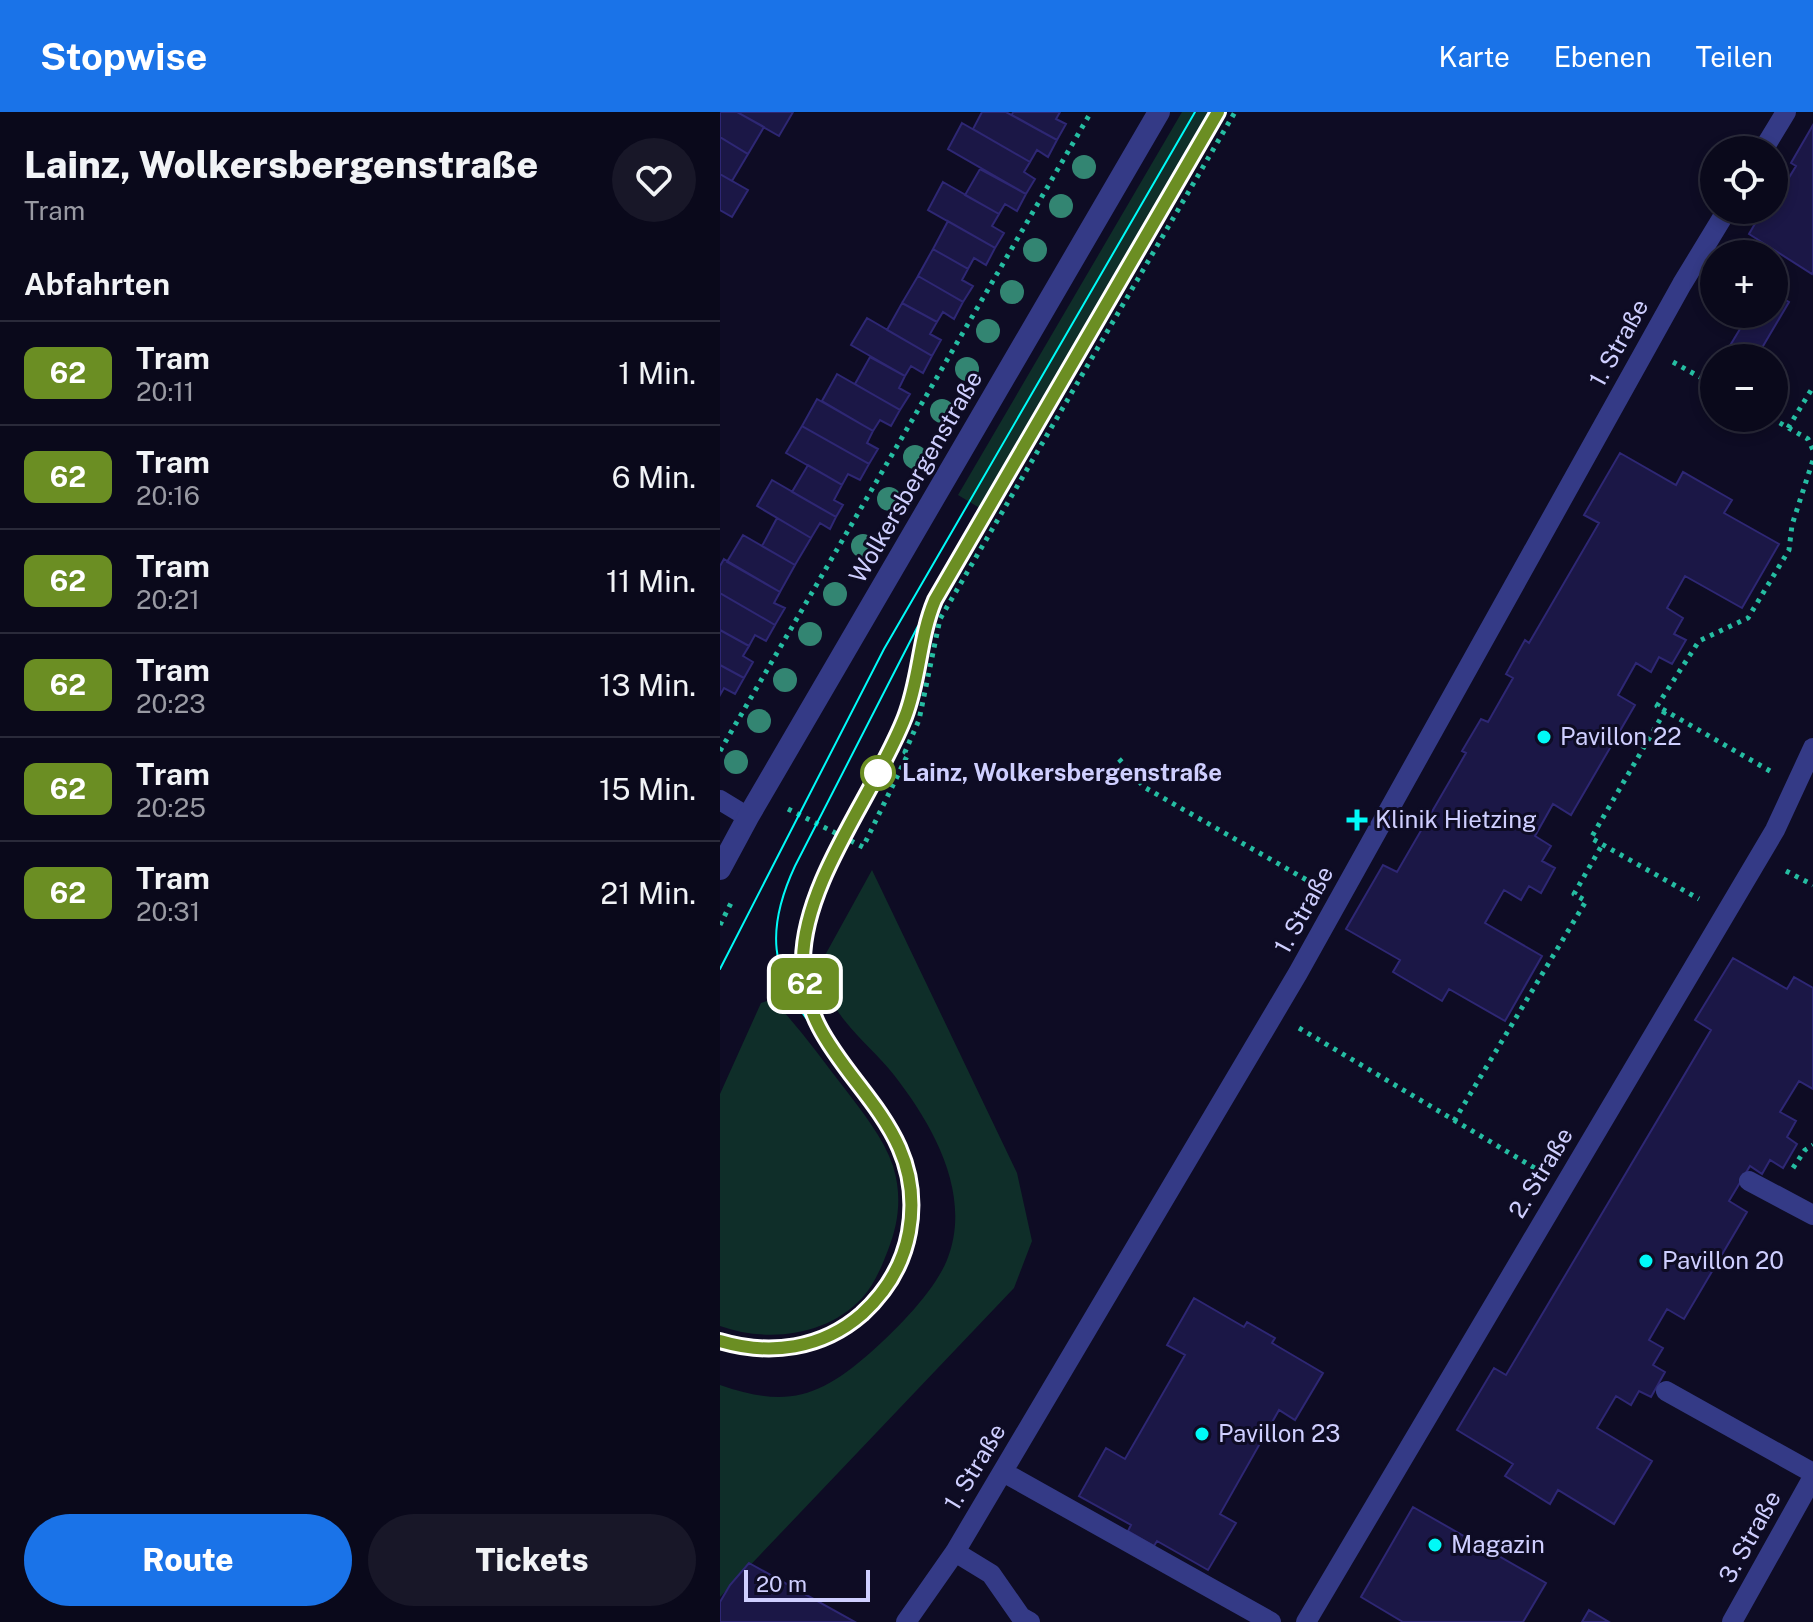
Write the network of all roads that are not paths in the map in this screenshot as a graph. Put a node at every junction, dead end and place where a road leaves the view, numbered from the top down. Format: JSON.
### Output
{"nodes":[{"id":1,"x":1159,"y":112,"type":"edge"},
{"id":2,"x":1786,"y":112,"type":"edge"},
{"id":3,"x":1771,"y":136,"type":"edge"},
{"id":4,"x":1719,"y":224,"type":"edge"},
{"id":5,"x":1813,"y":748,"type":"edge"},
{"id":6,"x":720,"y":800,"type":"edge"},
{"id":7,"x":748,"y":817,"type":"junction"},
{"id":8,"x":720,"y":869,"type":"edge"},
{"id":9,"x":1749,"y":1181,"type":"dead end"},
{"id":10,"x":1813,"y":1215,"type":"edge"},
{"id":11,"x":1666,"y":1391,"type":"dead end"},
{"id":12,"x":1003,"y":1472,"type":"junction"},
{"id":13,"x":1813,"y":1475,"type":"edge"},
{"id":14,"x":955,"y":1552,"type":"junction"},
{"id":15,"x":906,"y":1622,"type":"edge"},
{"id":16,"x":1030,"y":1622,"type":"edge"},
{"id":17,"x":1271,"y":1622,"type":"edge"},
{"id":18,"x":1306,"y":1622,"type":"edge"},
{"id":19,"x":1732,"y":1622,"type":"edge"}],
"edges":[{"from":1,"to":7,"type":"street","name":"Wolkersbergenstraße"},
{"from":2,"to":3,"type":"lane"},
{"from":4,"to":12,"type":"lane","name":"1. Straße"},
{"from":5,"to":18,"type":"lane","name":"2. Straße"},
{"from":6,"to":7,"type":"lane"},
{"from":7,"to":8,"type":"street","name":"Wolkersbergenstraße"},
{"from":9,"to":10,"type":"lane"},
{"from":11,"to":13,"type":"lane"},
{"from":12,"to":14,"type":"lane","name":"1. Straße"},
{"from":12,"to":17,"type":"lane"},
{"from":13,"to":19,"type":"lane","name":"3. Straße"},
{"from":14,"to":15,"type":"lane","name":"1. Straße"},
{"from":14,"to":16,"type":"lane"}]}
